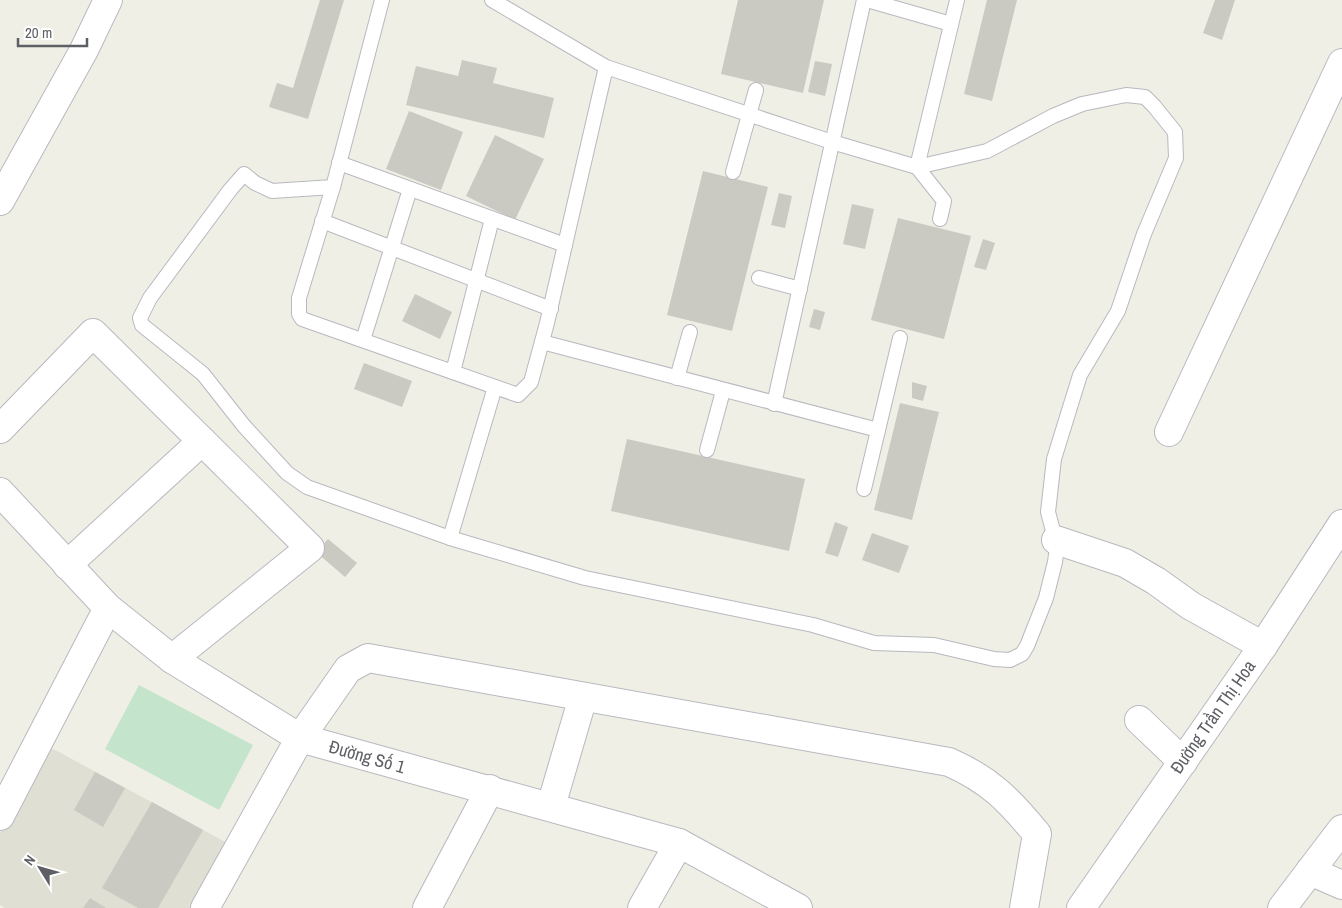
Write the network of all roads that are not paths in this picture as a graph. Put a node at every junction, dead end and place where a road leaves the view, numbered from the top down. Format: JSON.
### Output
{"nodes":[{"id":1,"x":108,"y":0,"type":"edge"},
{"id":2,"x":382,"y":0,"type":"edge"},
{"id":3,"x":492,"y":0,"type":"edge"},
{"id":4,"x":865,"y":0,"type":"edge"},
{"id":5,"x":957,"y":0,"type":"edge"},
{"id":6,"x":951,"y":24,"type":"junction"},
{"id":7,"x":1342,"y":63,"type":"edge"},
{"id":8,"x":606,"y":67,"type":"junction"},
{"id":9,"x":756,"y":90,"type":"dead end"},
{"id":10,"x":749,"y":114,"type":"junction"},
{"id":11,"x":832,"y":142,"type":"junction"},
{"id":12,"x":339,"y":163,"type":"junction"},
{"id":13,"x":917,"y":167,"type":"junction"},
{"id":14,"x":733,"y":172,"type":"dead end"},
{"id":15,"x":333,"y":187,"type":"junction"},
{"id":16,"x":410,"y":189,"type":"junction"},
{"id":17,"x":0,"y":201,"type":"edge"},
{"id":18,"x":492,"y":218,"type":"junction"},
{"id":19,"x":940,"y":220,"type":"dead end"},
{"id":20,"x":322,"y":221,"type":"junction"},
{"id":21,"x":565,"y":245,"type":"junction"},
{"id":22,"x":392,"y":248,"type":"junction"},
{"id":23,"x":759,"y":278,"type":"dead end"},
{"id":24,"x":476,"y":280,"type":"junction"},
{"id":25,"x":800,"y":289,"type":"junction"},
{"id":26,"x":551,"y":309,"type":"junction"},
{"id":27,"x":690,"y":332,"type":"dead end"},
{"id":28,"x":900,"y":338,"type":"dead end"},
{"id":29,"x":362,"y":340,"type":"junction"},
{"id":30,"x":542,"y":342,"type":"junction"},
{"id":31,"x":453,"y":372,"type":"junction"},
{"id":32,"x":677,"y":378,"type":"junction"},
{"id":33,"x":495,"y":387,"type":"junction"},
{"id":34,"x":723,"y":391,"type":"junction"},
{"id":35,"x":774,"y":404,"type":"junction"},
{"id":36,"x":0,"y":429,"type":"edge"},
{"id":37,"x":878,"y":430,"type":"junction"},
{"id":38,"x":1168,"y":432,"type":"dead end"},
{"id":39,"x":202,"y":441,"type":"junction"},
{"id":40,"x":707,"y":450,"type":"dead end"},
{"id":41,"x":864,"y":489,"type":"dead end"},
{"id":42,"x":0,"y":492,"type":"edge"},
{"id":43,"x":1342,"y":524,"type":"edge"},
{"id":44,"x":450,"y":538,"type":"junction"},
{"id":45,"x":1056,"y":540,"type":"junction"},
{"id":46,"x":67,"y":565,"type":"junction"},
{"id":47,"x":108,"y":608,"type":"junction"},
{"id":48,"x":1263,"y":646,"type":"junction"},
{"id":49,"x":172,"y":659,"type":"junction"},
{"id":50,"x":583,"y":697,"type":"junction"},
{"id":51,"x":1139,"y":720,"type":"dead end"},
{"id":52,"x":300,"y":738,"type":"junction"},
{"id":53,"x":1183,"y":762,"type":"junction"},
{"id":54,"x":490,"y":789,"type":"junction"},
{"id":55,"x":551,"y":806,"type":"junction"},
{"id":56,"x":0,"y":816,"type":"edge"},
{"id":57,"x":1342,"y":829,"type":"edge"},
{"id":58,"x":679,"y":843,"type":"junction"},
{"id":59,"x":1310,"y":871,"type":"junction"},
{"id":60,"x":1342,"y":885,"type":"edge"},
{"id":61,"x":649,"y":906,"type":"edge"},
{"id":62,"x":205,"y":908,"type":"edge"},
{"id":63,"x":427,"y":908,"type":"edge"},
{"id":64,"x":798,"y":908,"type":"edge"},
{"id":65,"x":1024,"y":908,"type":"edge"},
{"id":66,"x":1081,"y":908,"type":"edge"},
{"id":67,"x":1282,"y":908,"type":"edge"}],
"edges":[{"from":1,"to":17,"type":"street"},
{"from":2,"to":12,"type":"lane"},
{"from":3,"to":8,"type":"lane"},
{"from":4,"to":6,"type":"lane"},
{"from":4,"to":11,"type":"lane"},
{"from":5,"to":6,"type":"lane"},
{"from":6,"to":13,"type":"lane"},
{"from":7,"to":38,"type":"street"},
{"from":8,"to":10,"type":"lane"},
{"from":8,"to":21,"type":"lane"},
{"from":9,"to":10,"type":"lane"},
{"from":10,"to":11,"type":"lane"},
{"from":10,"to":14,"type":"lane"},
{"from":11,"to":13,"type":"lane"},
{"from":11,"to":25,"type":"lane"},
{"from":12,"to":15,"type":"lane"},
{"from":12,"to":16,"type":"lane"},
{"from":13,"to":19,"type":"lane"},
{"from":13,"to":45,"type":"lane"},
{"from":15,"to":20,"type":"lane"},
{"from":15,"to":44,"type":"lane"},
{"from":16,"to":18,"type":"lane"},
{"from":16,"to":22,"type":"lane"},
{"from":18,"to":21,"type":"lane"},
{"from":18,"to":24,"type":"lane"},
{"from":20,"to":22,"type":"lane"},
{"from":20,"to":29,"type":"lane"},
{"from":21,"to":26,"type":"lane"},
{"from":22,"to":24,"type":"lane"},
{"from":22,"to":29,"type":"lane"},
{"from":23,"to":25,"type":"lane"},
{"from":24,"to":26,"type":"lane"},
{"from":24,"to":31,"type":"lane"},
{"from":25,"to":35,"type":"lane"},
{"from":26,"to":30,"type":"lane"},
{"from":27,"to":32,"type":"lane"},
{"from":28,"to":37,"type":"lane"},
{"from":29,"to":31,"type":"lane"},
{"from":30,"to":32,"type":"lane"},
{"from":30,"to":33,"type":"lane"},
{"from":31,"to":33,"type":"lane"},
{"from":32,"to":34,"type":"lane"},
{"from":33,"to":44,"type":"lane"},
{"from":34,"to":35,"type":"lane"},
{"from":34,"to":40,"type":"lane"},
{"from":35,"to":37,"type":"lane"},
{"from":36,"to":39,"type":"street"},
{"from":37,"to":41,"type":"lane"},
{"from":39,"to":46,"type":"street"},
{"from":39,"to":49,"type":"street"},
{"from":42,"to":46,"type":"street","name":"Đường Số 1"},
{"from":43,"to":48,"type":"street","name":"Đường Trần Thị Hoa"},
{"from":44,"to":45,"type":"lane"},
{"from":45,"to":48,"type":"street"},
{"from":46,"to":47,"type":"street","name":"Đường Số 1"},
{"from":47,"to":49,"type":"street","name":"Đường Số 1"},
{"from":47,"to":56,"type":"street"},
{"from":48,"to":53,"type":"street","name":"Đường Trần Thị Hoa"},
{"from":49,"to":52,"type":"street","name":"Đường Số 1"},
{"from":50,"to":52,"type":"street"},
{"from":50,"to":55,"type":"street"},
{"from":50,"to":65,"type":"street"},
{"from":51,"to":53,"type":"street"},
{"from":52,"to":54,"type":"street","name":"Đường Số 1"},
{"from":52,"to":62,"type":"street"},
{"from":53,"to":66,"type":"street","name":"Đường Trần Thị Hoa"},
{"from":54,"to":55,"type":"street","name":"Đường Số 1"},
{"from":54,"to":63,"type":"street"},
{"from":55,"to":58,"type":"street","name":"Đường Số 1"},
{"from":57,"to":59,"type":"street"},
{"from":58,"to":61,"type":"street"},
{"from":58,"to":64,"type":"street","name":"Đường Số 1"},
{"from":59,"to":60,"type":"street"},
{"from":59,"to":67,"type":"street"}]}
